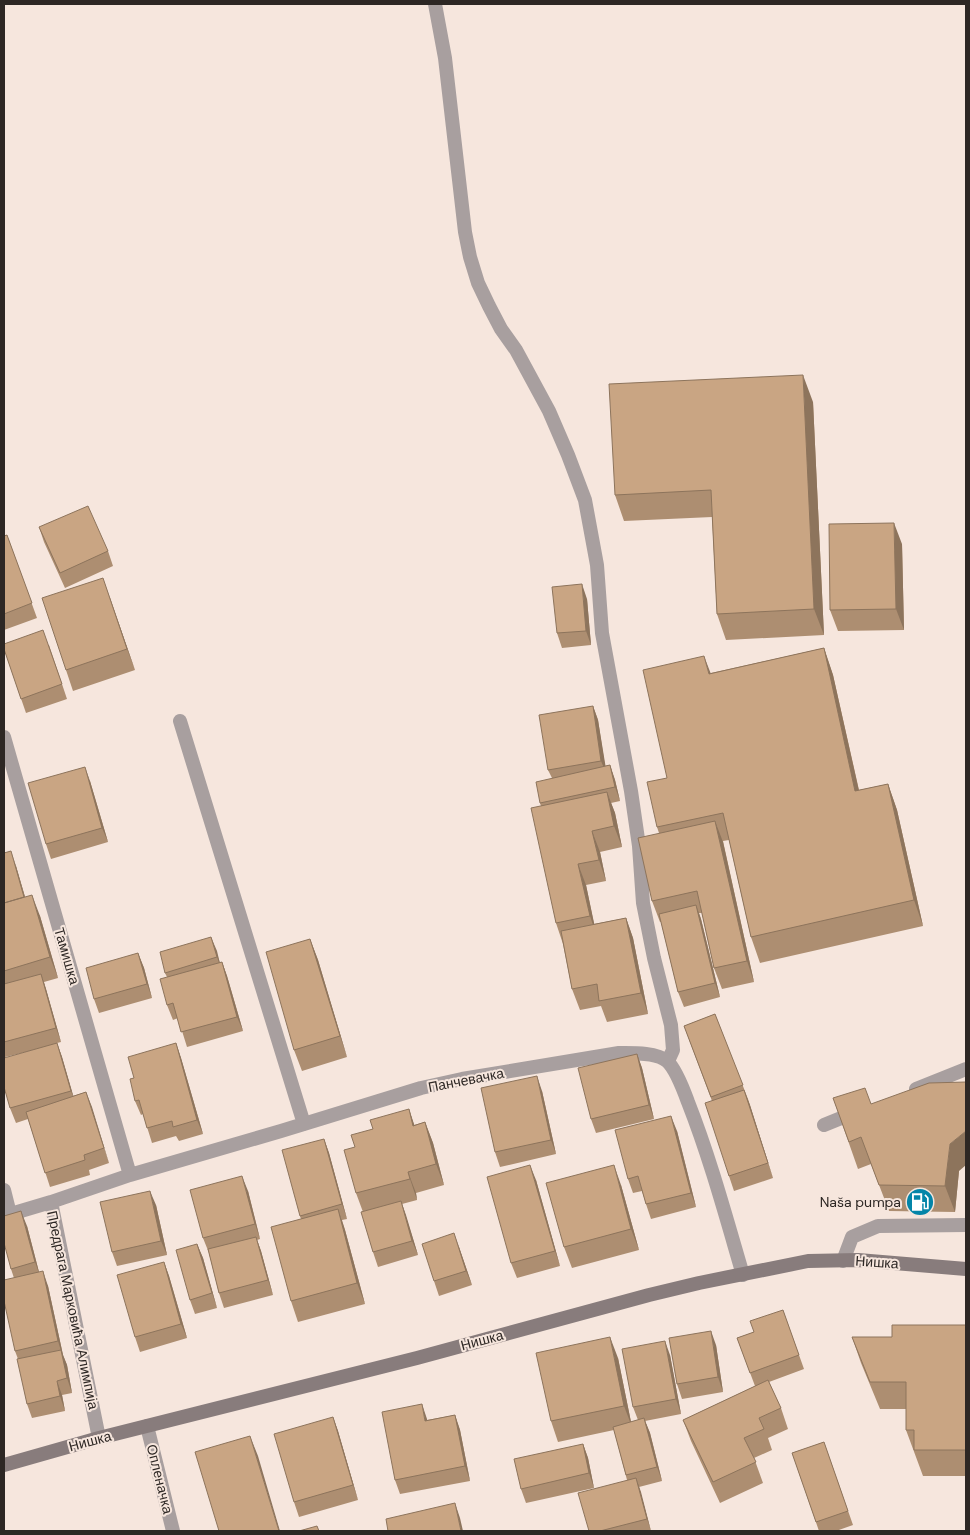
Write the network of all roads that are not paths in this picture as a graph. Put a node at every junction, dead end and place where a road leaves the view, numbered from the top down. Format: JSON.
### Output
{"nodes":[{"id":1,"x":436,"y":4,"type":"edge"},
{"id":2,"x":180,"y":721,"type":"dead end"},
{"id":3,"x":4,"y":737,"type":"edge"},
{"id":4,"x":668,"y":1061,"type":"junction"},
{"id":5,"x":966,"y":1069,"type":"edge"},
{"id":6,"x":903,"y":1094,"type":"edge"},
{"id":7,"x":868,"y":1108,"type":"edge"},
{"id":8,"x":304,"y":1124,"type":"junction"},
{"id":9,"x":824,"y":1125,"type":"dead end"},
{"id":10,"x":130,"y":1175,"type":"junction"},
{"id":11,"x":4,"y":1190,"type":"edge"},
{"id":12,"x":51,"y":1202,"type":"junction"},
{"id":13,"x":7,"y":1215,"type":"edge"},
{"id":14,"x":966,"y":1225,"type":"edge"},
{"id":15,"x":843,"y":1260,"type":"junction"},
{"id":16,"x":966,"y":1269,"type":"edge"},
{"id":17,"x":743,"y":1275,"type":"junction"},
{"id":18,"x":147,"y":1426,"type":"junction"},
{"id":19,"x":99,"y":1438,"type":"junction"},
{"id":20,"x":4,"y":1465,"type":"edge"},
{"id":21,"x":173,"y":1531,"type":"edge"}],
"edges":[{"from":1,"to":4,"type":"street"},
{"from":2,"to":8,"type":"street"},
{"from":3,"to":10,"type":"street","name":"Тамишка"},
{"from":4,"to":8,"type":"street","name":"Панчевачка"},
{"from":4,"to":17,"type":"street"},
{"from":5,"to":6,"type":"street"},
{"from":7,"to":9,"type":"street"},
{"from":8,"to":10,"type":"street","name":"Панчевачка"},
{"from":10,"to":12,"type":"street","name":"Панчевачка"},
{"from":11,"to":13,"type":"street"},
{"from":12,"to":13,"type":"street","name":"Предрага Марковића Алимпија"},
{"from":12,"to":19,"type":"street","name":"Предрага Марковића Алимпија"},
{"from":14,"to":15,"type":"street"},
{"from":15,"to":16,"type":"main road","name":"Нишка"},
{"from":15,"to":17,"type":"main road","name":"Нишка"},
{"from":17,"to":18,"type":"main road","name":"Нишка"},
{"from":18,"to":19,"type":"main road","name":"Нишка"},
{"from":18,"to":21,"type":"street","name":"Опленачка"},
{"from":19,"to":20,"type":"main road","name":"Нишка"}]}
